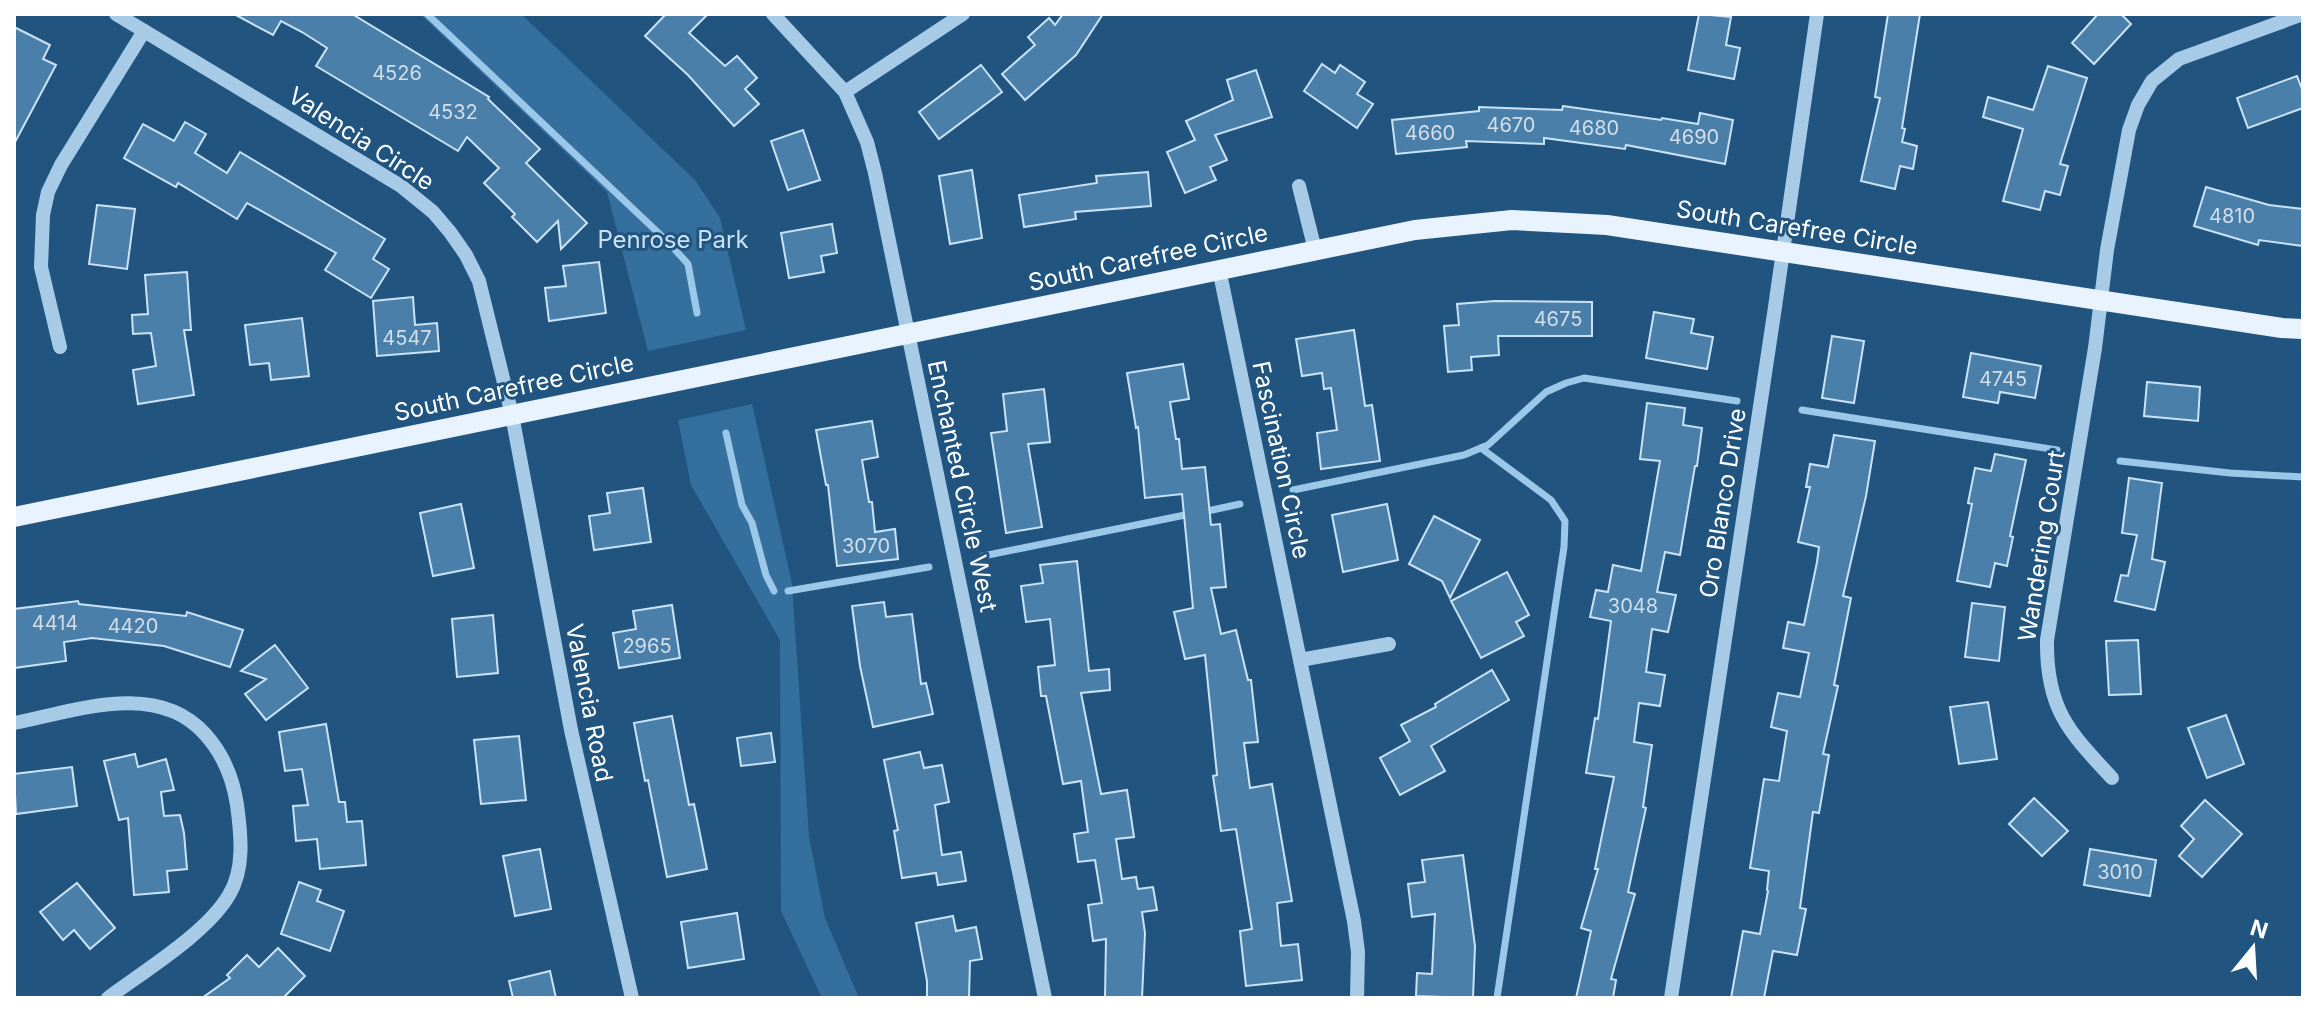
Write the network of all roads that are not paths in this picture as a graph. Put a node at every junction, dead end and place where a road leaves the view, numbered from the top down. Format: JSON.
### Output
{"nodes":[{"id":1,"x":116,"y":14,"type":"edge"},
{"id":2,"x":773,"y":14,"type":"edge"},
{"id":3,"x":963,"y":14,"type":"edge"},
{"id":4,"x":1817,"y":14,"type":"edge"},
{"id":5,"x":2303,"y":14,"type":"edge"},
{"id":6,"x":144,"y":31,"type":"junction"},
{"id":7,"x":845,"y":92,"type":"junction"},
{"id":8,"x":1299,"y":186,"type":"dead end"},
{"id":9,"x":1315,"y":250,"type":"junction"},
{"id":10,"x":1783,"y":252,"type":"junction"},
{"id":11,"x":1219,"y":269,"type":"junction"},
{"id":12,"x":2101,"y":301,"type":"junction"},
{"id":13,"x":2303,"y":329,"type":"edge"},
{"id":14,"x":908,"y":335,"type":"junction"},
{"id":15,"x":60,"y":347,"type":"dead end"},
{"id":16,"x":512,"y":415,"type":"junction"},
{"id":17,"x":14,"y":517,"type":"edge"},
{"id":18,"x":1389,"y":644,"type":"dead end"},
{"id":19,"x":1300,"y":660,"type":"junction"},
{"id":20,"x":14,"y":723,"type":"edge"},
{"id":21,"x":2112,"y":778,"type":"dead end"},
{"id":22,"x":108,"y":998,"type":"edge"},
{"id":23,"x":632,"y":998,"type":"edge"},
{"id":24,"x":1045,"y":998,"type":"edge"},
{"id":25,"x":1357,"y":998,"type":"edge"},
{"id":26,"x":1671,"y":998,"type":"edge"}],
"edges":[{"from":1,"to":6,"type":"street","name":"Valencia Circle"},
{"from":2,"to":7,"type":"street","name":"Enchanted Circle West"},
{"from":3,"to":7,"type":"street"},
{"from":4,"to":10,"type":"street","name":"Oro Blanco Drive"},
{"from":5,"to":12,"type":"street","name":"Wandering Court"},
{"from":6,"to":15,"type":"street"},
{"from":6,"to":16,"type":"street","name":"Valencia Circle"},
{"from":7,"to":14,"type":"street","name":"Enchanted Circle West"},
{"from":8,"to":9,"type":"street"},
{"from":9,"to":10,"type":"main road","name":"South Carefree Circle"},
{"from":9,"to":11,"type":"main road","name":"South Carefree Circle"},
{"from":10,"to":12,"type":"main road","name":"South Carefree Circle"},
{"from":10,"to":26,"type":"street","name":"Oro Blanco Drive"},
{"from":11,"to":14,"type":"main road","name":"South Carefree Circle"},
{"from":11,"to":19,"type":"street","name":"Fascination Circle"},
{"from":12,"to":13,"type":"main road","name":"South Carefree Circle"},
{"from":12,"to":21,"type":"street","name":"Wandering Court"},
{"from":14,"to":16,"type":"main road","name":"South Carefree Circle"},
{"from":14,"to":24,"type":"street","name":"Enchanted Circle West"},
{"from":16,"to":17,"type":"main road","name":"South Carefree Circle"},
{"from":16,"to":23,"type":"street","name":"Valencia Road"},
{"from":18,"to":19,"type":"street"},
{"from":19,"to":25,"type":"street","name":"Fascination Circle"},
{"from":20,"to":22,"type":"street"}]}
